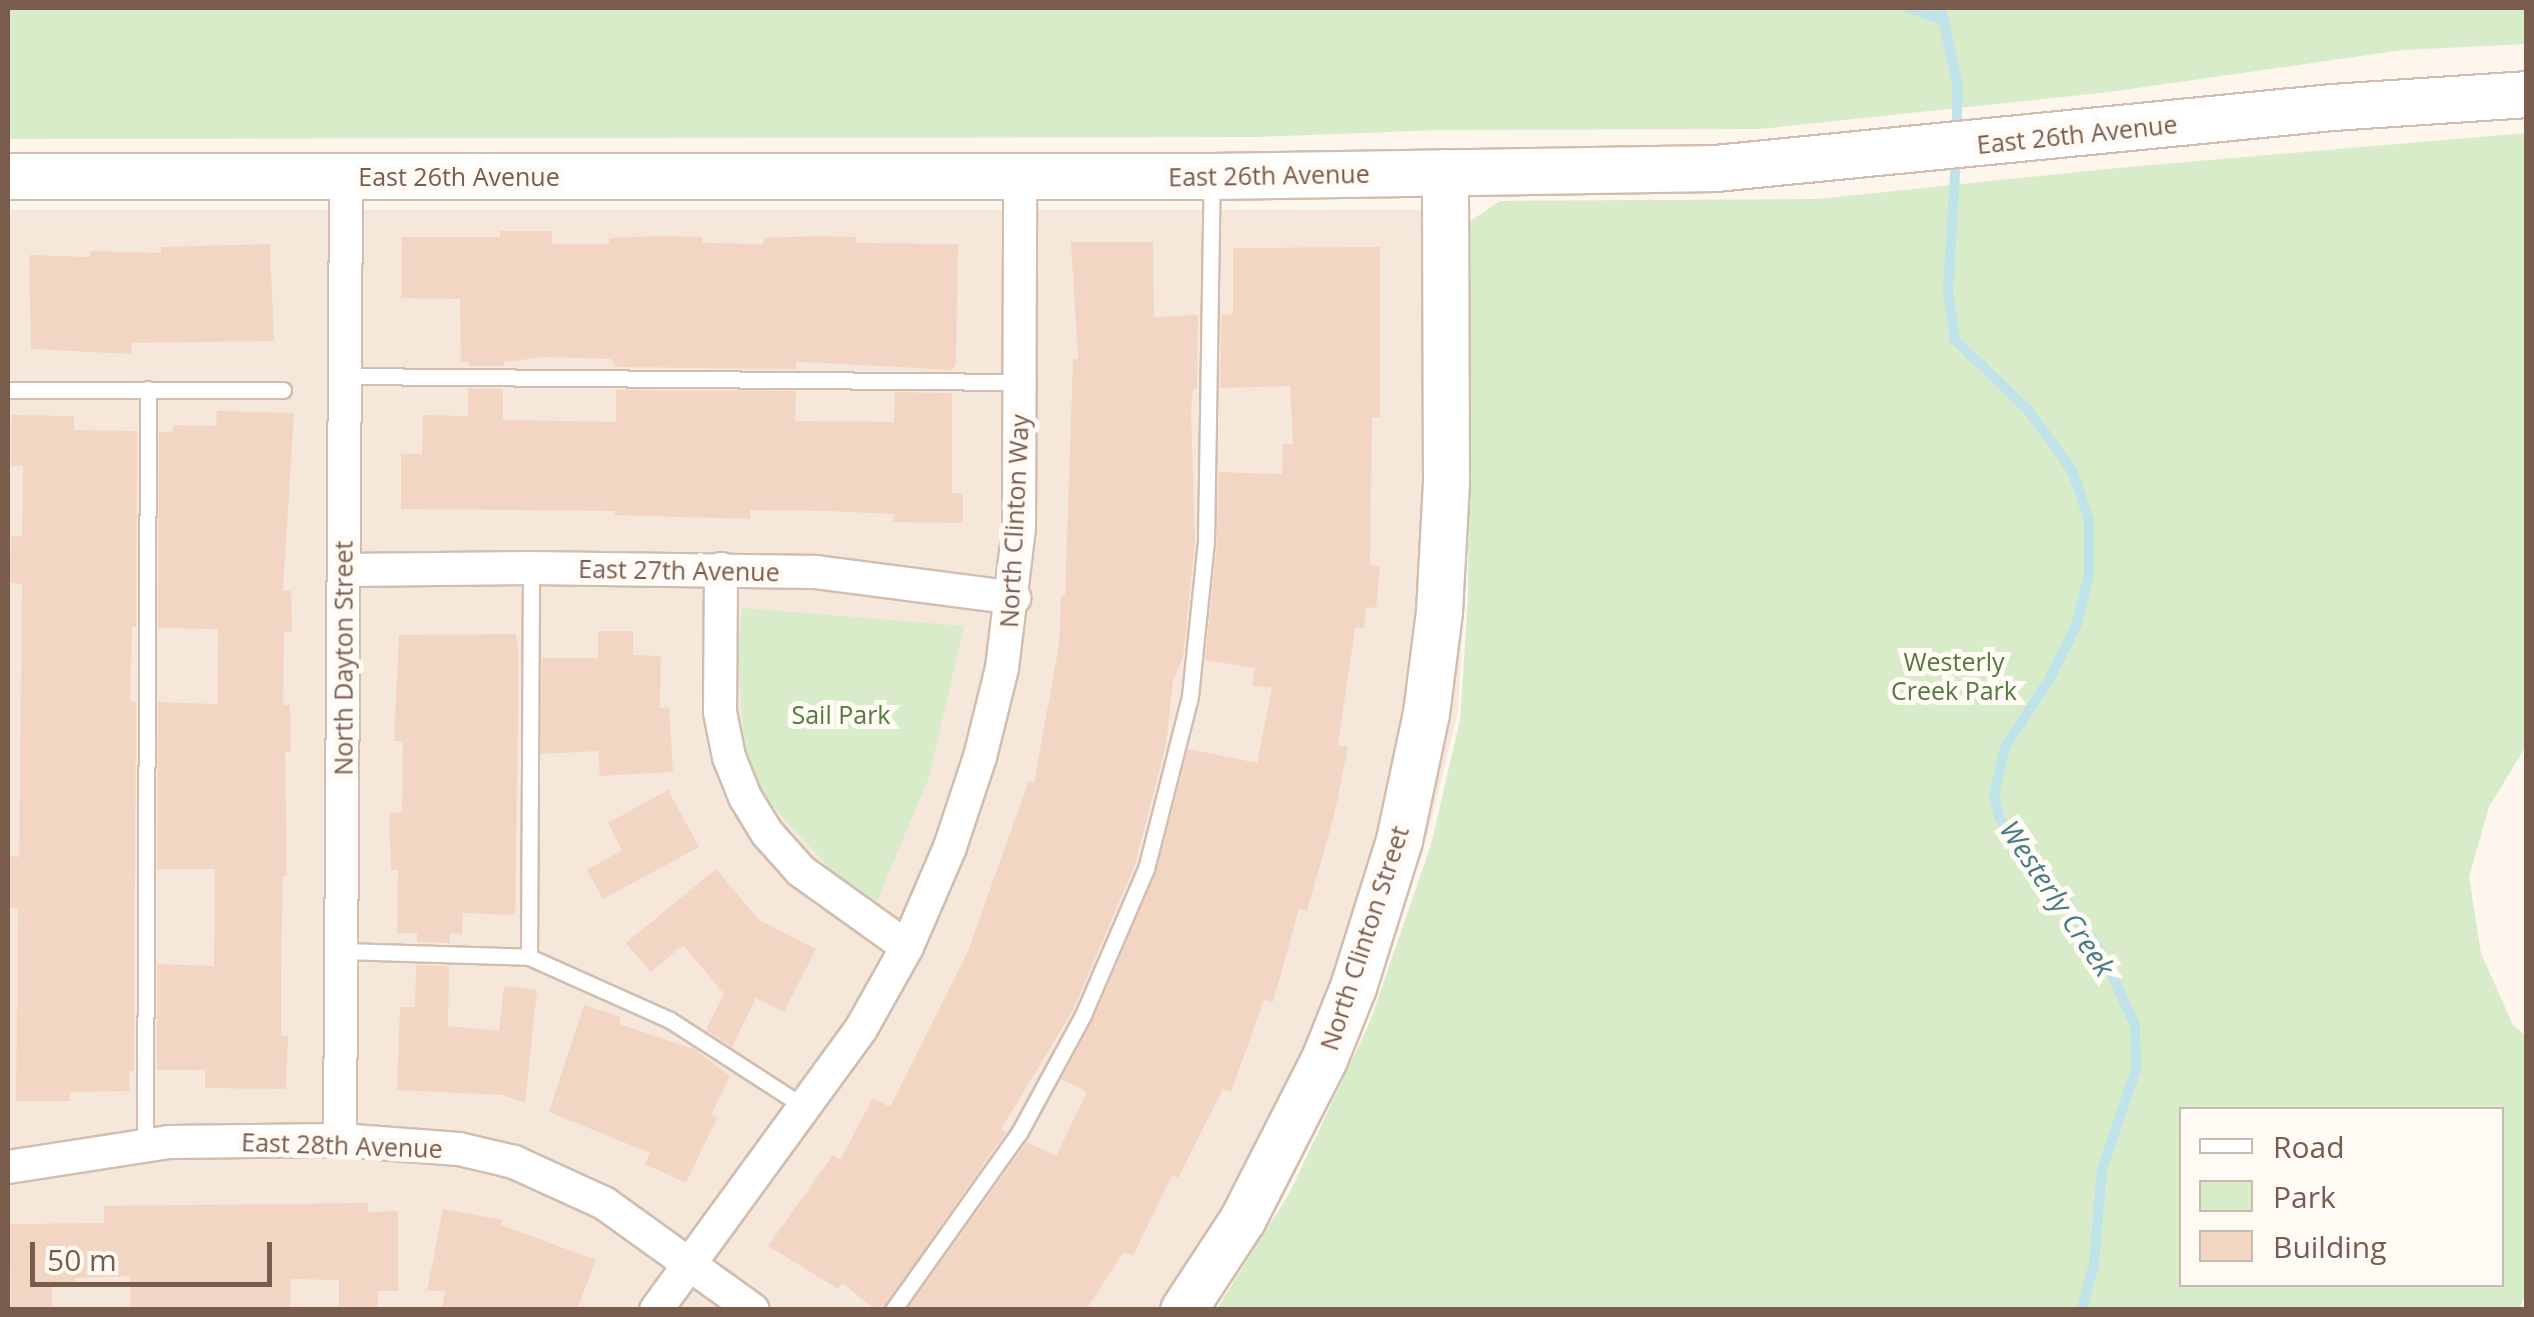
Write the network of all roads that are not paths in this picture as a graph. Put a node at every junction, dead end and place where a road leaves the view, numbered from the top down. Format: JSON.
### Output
{"nodes":[{"id":1,"x":2526,"y":94,"type":"edge"},
{"id":2,"x":1445,"y":172,"type":"junction"},
{"id":3,"x":8,"y":176,"type":"edge"},
{"id":4,"x":346,"y":176,"type":"junction"},
{"id":5,"x":1020,"y":176,"type":"junction"},
{"id":6,"x":1212,"y":176,"type":"junction"},
{"id":7,"x":345,"y":376,"type":"junction"},
{"id":8,"x":1021,"y":382,"type":"junction"},
{"id":9,"x":148,"y":389,"type":"junction"},
{"id":10,"x":8,"y":390,"type":"edge"},
{"id":11,"x":283,"y":390,"type":"dead end"},
{"id":12,"x":531,"y":568,"type":"junction"},
{"id":13,"x":721,"y":569,"type":"junction"},
{"id":14,"x":344,"y":570,"type":"junction"},
{"id":15,"x":1014,"y":598,"type":"junction"},
{"id":16,"x":907,"y":946,"type":"junction"},
{"id":17,"x":342,"y":951,"type":"junction"},
{"id":18,"x":529,"y":957,"type":"junction"},
{"id":19,"x":806,"y":1108,"type":"junction"},
{"id":20,"x":340,"y":1140,"type":"junction"},
{"id":21,"x":145,"y":1144,"type":"junction"},
{"id":22,"x":8,"y":1167,"type":"edge"},
{"id":23,"x":690,"y":1263,"type":"junction"},
{"id":24,"x":656,"y":1310,"type":"edge"},
{"id":25,"x":753,"y":1310,"type":"edge"},
{"id":26,"x":892,"y":1310,"type":"edge"},
{"id":27,"x":1183,"y":1310,"type":"edge"}],
"edges":[{"from":1,"to":2,"type":"street","name":"East 26th Avenue"},
{"from":2,"to":6,"type":"street","name":"East 26th Avenue"},
{"from":2,"to":27,"type":"street","name":"North Clinton Street"},
{"from":3,"to":4,"type":"street","name":"East 26th Avenue"},
{"from":4,"to":5,"type":"street","name":"East 26th Avenue"},
{"from":4,"to":7,"type":"street","name":"North Dayton Street"},
{"from":5,"to":6,"type":"street","name":"East 26th Avenue"},
{"from":5,"to":8,"type":"street","name":"North Clinton Way"},
{"from":6,"to":26,"type":"lane"},
{"from":7,"to":8,"type":"lane"},
{"from":7,"to":14,"type":"street","name":"North Dayton Street"},
{"from":8,"to":15,"type":"street","name":"North Clinton Way"},
{"from":9,"to":10,"type":"lane"},
{"from":9,"to":11,"type":"lane"},
{"from":9,"to":21,"type":"lane"},
{"from":12,"to":13,"type":"street","name":"East 27th Avenue"},
{"from":12,"to":14,"type":"street","name":"East 27th Avenue"},
{"from":12,"to":18,"type":"lane"},
{"from":13,"to":15,"type":"street","name":"East 27th Avenue"},
{"from":13,"to":16,"type":"street"},
{"from":14,"to":17,"type":"street","name":"North Dayton Street"},
{"from":15,"to":16,"type":"street","name":"North Clinton Way"},
{"from":16,"to":19,"type":"street","name":"North Clinton Way"},
{"from":17,"to":18,"type":"lane"},
{"from":17,"to":20,"type":"street","name":"North Dayton Street"},
{"from":18,"to":19,"type":"lane"},
{"from":19,"to":23,"type":"street","name":"North Clinton Way"},
{"from":20,"to":21,"type":"street","name":"East 28th Avenue"},
{"from":20,"to":23,"type":"street","name":"East 28th Avenue"},
{"from":21,"to":22,"type":"street","name":"East 28th Avenue"},
{"from":23,"to":24,"type":"street","name":"North Clinton Way"},
{"from":23,"to":25,"type":"street","name":"East 28th Avenue"}]}
